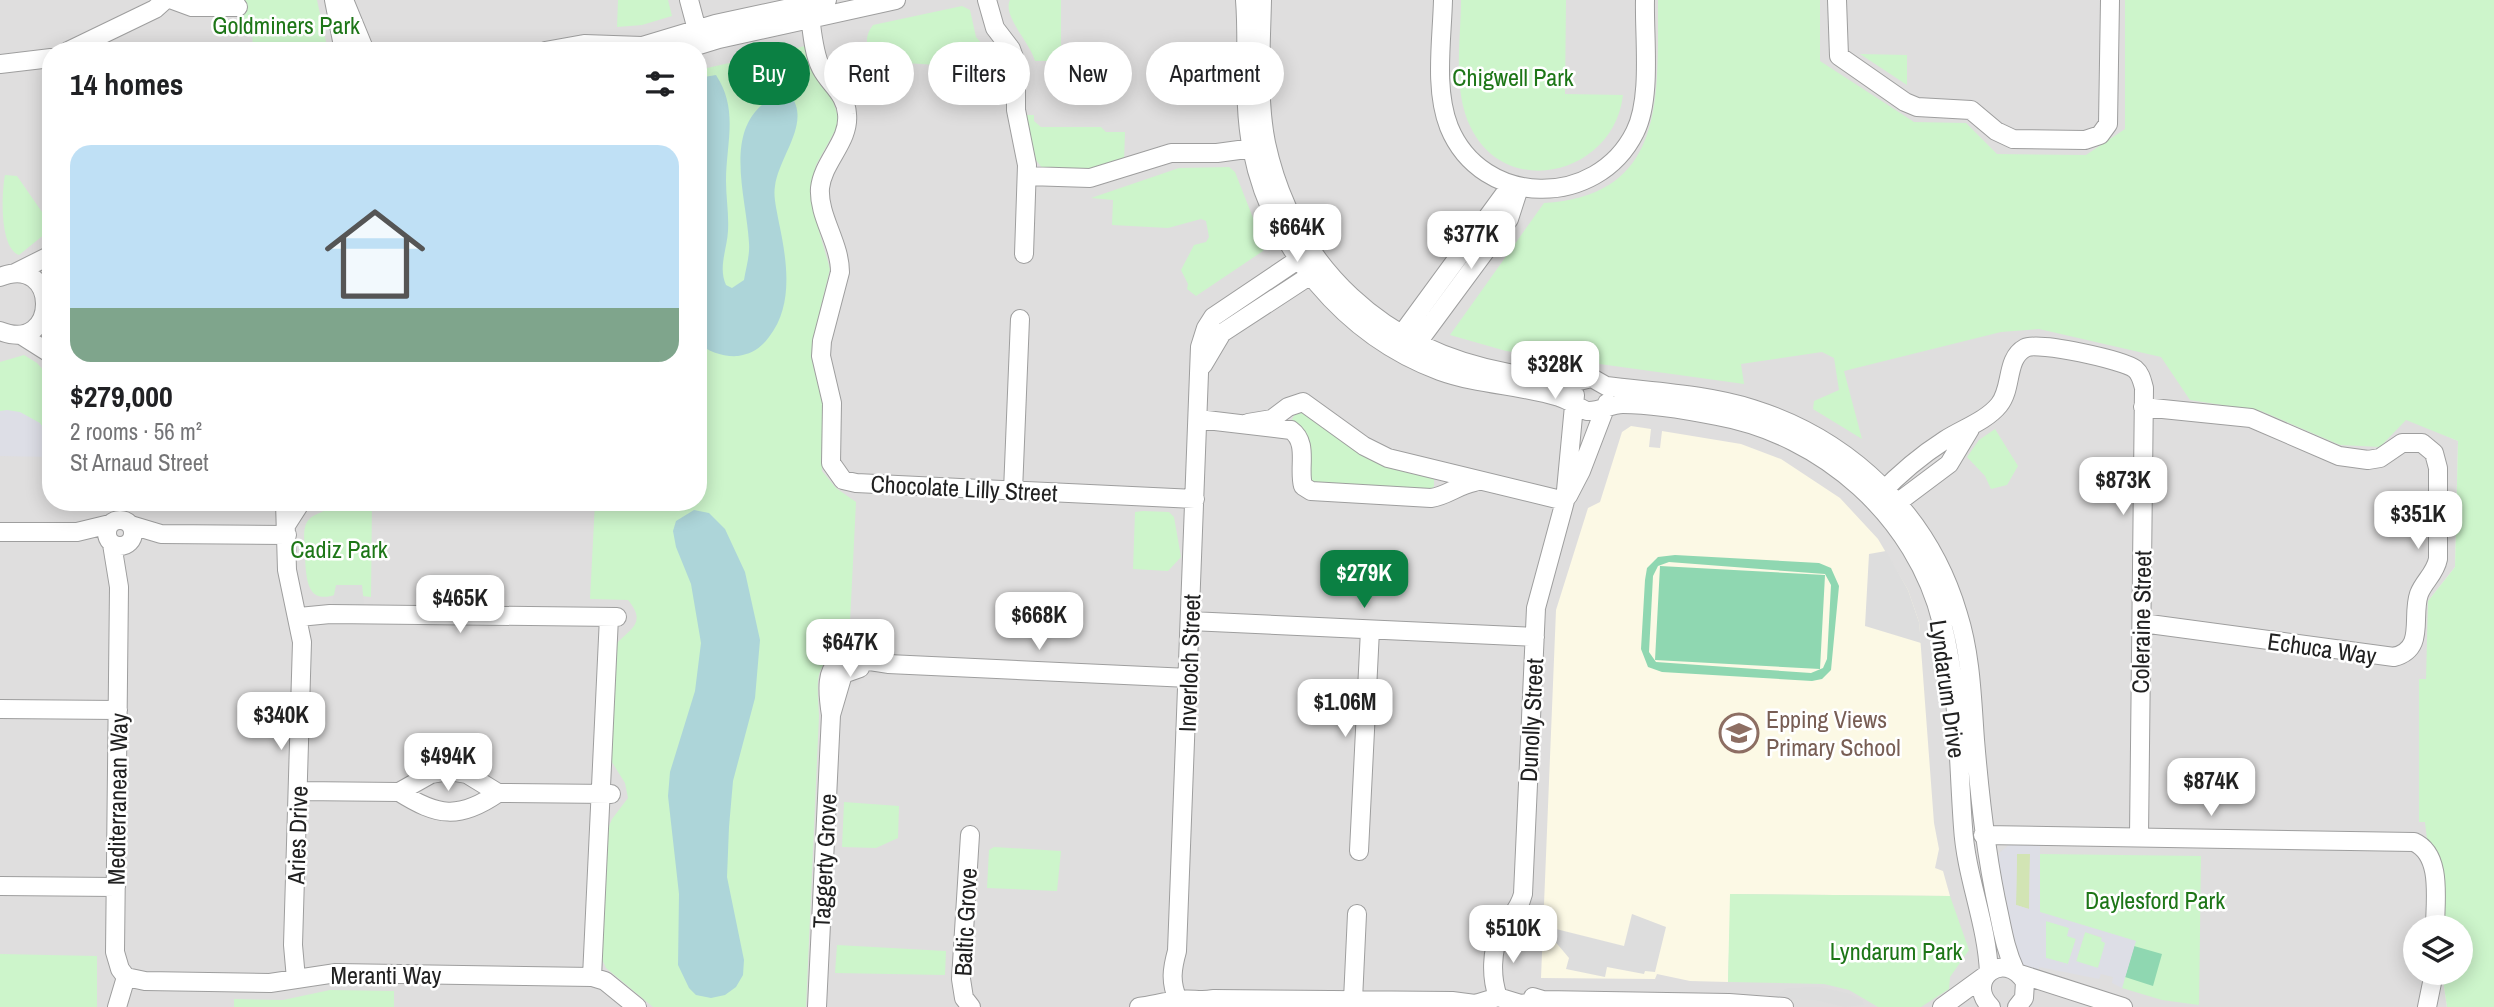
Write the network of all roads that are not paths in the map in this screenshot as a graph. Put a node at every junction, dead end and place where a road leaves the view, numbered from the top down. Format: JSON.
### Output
{"nodes":[{"id":1,"x":165,"y":0,"type":"edge"},
{"id":2,"x":173,"y":0,"type":"edge"},
{"id":3,"x":334,"y":0,"type":"edge"},
{"id":4,"x":344,"y":0,"type":"edge"},
{"id":5,"x":689,"y":0,"type":"edge"},
{"id":6,"x":827,"y":0,"type":"edge"},
{"id":7,"x":896,"y":0,"type":"edge"},
{"id":8,"x":987,"y":0,"type":"edge"},
{"id":9,"x":1245,"y":0,"type":"edge"},
{"id":10,"x":1262,"y":0,"type":"edge"},
{"id":11,"x":1443,"y":0,"type":"edge"},
{"id":12,"x":1645,"y":0,"type":"edge"},
{"id":13,"x":2110,"y":0,"type":"edge"},
{"id":14,"x":1836,"y":2,"type":"edge"},
{"id":15,"x":238,"y":7,"type":"dead end"},
{"id":16,"x":809,"y":11,"type":"junction"},
{"id":17,"x":698,"y":36,"type":"junction"},
{"id":18,"x":87,"y":42,"type":"edge"},
{"id":19,"x":342,"y":42,"type":"edge"},
{"id":20,"x":361,"y":42,"type":"edge"},
{"id":21,"x":665,"y":42,"type":"edge"},
{"id":22,"x":691,"y":42,"type":"edge"},
{"id":23,"x":42,"y":59,"type":"edge"},
{"id":24,"x":0,"y":64,"type":"edge"},
{"id":25,"x":1259,"y":147,"type":"junction"},
{"id":26,"x":1027,"y":176,"type":"junction"},
{"id":27,"x":1515,"y":187,"type":"junction"},
{"id":28,"x":1024,"y":254,"type":"dead end"},
{"id":29,"x":1305,"y":255,"type":"junction"},
{"id":30,"x":42,"y":258,"type":"edge"},
{"id":31,"x":7,"y":271,"type":"edge"},
{"id":32,"x":1317,"y":271,"type":"junction"},
{"id":33,"x":42,"y":292,"type":"edge"},
{"id":34,"x":42,"y":316,"type":"edge"},
{"id":35,"x":1020,"y":319,"type":"dead end"},
{"id":36,"x":8,"y":336,"type":"edge"},
{"id":37,"x":1404,"y":345,"type":"junction"},
{"id":38,"x":42,"y":350,"type":"edge"},
{"id":39,"x":1199,"y":374,"type":"junction"},
{"id":40,"x":1580,"y":383,"type":"junction"},
{"id":41,"x":1606,"y":386,"type":"junction"},
{"id":42,"x":1296,"y":403,"type":"junction"},
{"id":43,"x":1576,"y":403,"type":"junction"},
{"id":44,"x":2143,"y":407,"type":"junction"},
{"id":45,"x":1604,"y":408,"type":"junction"},
{"id":46,"x":1198,"y":419,"type":"junction"},
{"id":47,"x":1248,"y":423,"type":"junction"},
{"id":48,"x":1293,"y":431,"type":"junction"},
{"id":49,"x":1432,"y":467,"type":"junction"},
{"id":50,"x":1485,"y":481,"type":"junction"},
{"id":51,"x":1013,"y":491,"type":"junction"},
{"id":52,"x":1431,"y":498,"type":"junction"},
{"id":53,"x":1195,"y":499,"type":"junction"},
{"id":54,"x":1565,"y":501,"type":"junction"},
{"id":55,"x":1886,"y":501,"type":"junction"},
{"id":56,"x":118,"y":511,"type":"edge"},
{"id":57,"x":124,"y":511,"type":"edge"},
{"id":58,"x":286,"y":511,"type":"edge"},
{"id":59,"x":296,"y":511,"type":"edge"},
{"id":60,"x":287,"y":529,"type":"junction"},
{"id":61,"x":0,"y":532,"type":"edge"},
{"id":62,"x":120,"y":534,"type":"junction"},
{"id":63,"x":299,"y":617,"type":"junction"},
{"id":64,"x":1190,"y":621,"type":"junction"},
{"id":65,"x":2142,"y":623,"type":"junction"},
{"id":66,"x":1370,"y":630,"type":"junction"},
{"id":67,"x":1535,"y":637,"type":"junction"},
{"id":68,"x":1189,"y":678,"type":"junction"},
{"id":69,"x":0,"y":709,"type":"edge"},
{"id":70,"x":118,"y":710,"type":"junction"},
{"id":71,"x":298,"y":791,"type":"junction"},
{"id":72,"x":399,"y":792,"type":"junction"},
{"id":73,"x":498,"y":793,"type":"junction"},
{"id":74,"x":606,"y":794,"type":"junction"},
{"id":75,"x":970,"y":835,"type":"dead end"},
{"id":76,"x":1983,"y":835,"type":"junction"},
{"id":77,"x":2138,"y":836,"type":"junction"},
{"id":78,"x":1359,"y":850,"type":"dead end"},
{"id":79,"x":0,"y":886,"type":"edge"},
{"id":80,"x":116,"y":887,"type":"junction"},
{"id":81,"x":1357,"y":914,"type":"dead end"},
{"id":82,"x":2435,"y":915,"type":"edge"},
{"id":83,"x":2017,"y":972,"type":"junction"},
{"id":84,"x":1987,"y":974,"type":"junction"},
{"id":85,"x":126,"y":976,"type":"junction"},
{"id":86,"x":592,"y":977,"type":"junction"},
{"id":87,"x":296,"y":979,"type":"junction"},
{"id":88,"x":2432,"y":985,"type":"edge"},
{"id":89,"x":2437,"y":985,"type":"edge"},
{"id":90,"x":2061,"y":988,"type":"junction"},
{"id":91,"x":1498,"y":990,"type":"junction"},
{"id":92,"x":1178,"y":991,"type":"junction"},
{"id":93,"x":1353,"y":1000,"type":"junction"},
{"id":94,"x":1272,"y":1003,"type":"edge"},
{"id":95,"x":1631,"y":1004,"type":"edge"},
{"id":96,"x":1708,"y":1005,"type":"edge"},
{"id":97,"x":1143,"y":1006,"type":"edge"},
{"id":98,"x":1990,"y":1006,"type":"edge"},
{"id":99,"x":2018,"y":1006,"type":"edge"},
{"id":100,"x":117,"y":1007,"type":"edge"},
{"id":101,"x":637,"y":1007,"type":"edge"},
{"id":102,"x":817,"y":1007,"type":"edge"},
{"id":103,"x":971,"y":1007,"type":"edge"},
{"id":104,"x":1784,"y":1007,"type":"edge"},
{"id":105,"x":1943,"y":1007,"type":"edge"},
{"id":106,"x":2123,"y":1007,"type":"edge"},
{"id":107,"x":2427,"y":1007,"type":"edge"},
{"id":108,"x":2440,"y":1007,"type":"edge"}],
"edges":[{"from":1,"to":18,"type":"street"},
{"from":2,"to":15,"type":"street"},
{"from":3,"to":19,"type":"street"},
{"from":4,"to":20,"type":"street"},
{"from":5,"to":17,"type":"street"},
{"from":6,"to":16,"type":"street"},
{"from":7,"to":16,"type":"street"},
{"from":8,"to":26,"type":"street"},
{"from":9,"to":25,"type":"street","name":"Lyndarum Drive"},
{"from":10,"to":25,"type":"street","name":"Lyndarum Drive"},
{"from":11,"to":27,"type":"street"},
{"from":12,"to":27,"type":"street"},
{"from":13,"to":14,"type":"street"},
{"from":16,"to":17,"type":"street"},
{"from":16,"to":51,"type":"street","name":"Chocolate Lilly Street"},
{"from":17,"to":21,"type":"street"},
{"from":17,"to":22,"type":"street"},
{"from":23,"to":24,"type":"street"},
{"from":25,"to":26,"type":"street"},
{"from":25,"to":29,"type":"street","name":"Lyndarum Drive"},
{"from":26,"to":28,"type":"street"},
{"from":27,"to":37,"type":"street"},
{"from":29,"to":32,"type":"street","name":"Lyndarum Drive"},
{"from":29,"to":39,"type":"street","name":"Inverloch Street"},
{"from":30,"to":31,"type":"street"},
{"from":31,"to":33,"type":"street"},
{"from":32,"to":37,"type":"street","name":"Lyndarum Drive"},
{"from":32,"to":39,"type":"street","name":"Inverloch Street"},
{"from":34,"to":36,"type":"street"},
{"from":35,"to":51,"type":"street"},
{"from":36,"to":38,"type":"street"},
{"from":37,"to":40,"type":"street","name":"Lyndarum Drive"},
{"from":37,"to":43,"type":"street","name":"Lyndarum Drive"},
{"from":39,"to":46,"type":"street","name":"Inverloch Street"},
{"from":40,"to":41,"type":"street","name":"Lyndarum Drive"},
{"from":40,"to":43,"type":"street"},
{"from":41,"to":45,"type":"street"},
{"from":41,"to":55,"type":"street","name":"Lyndarum Drive"},
{"from":42,"to":47,"type":"street"},
{"from":42,"to":48,"type":"street"},
{"from":42,"to":49,"type":"street"},
{"from":43,"to":45,"type":"street","name":"Lyndarum Drive"},
{"from":43,"to":54,"type":"street","name":"Dunolly Street"},
{"from":44,"to":55,"type":"street","name":"Coleraine Street"},
{"from":44,"to":65,"type":"street","name":"Coleraine Street"},
{"from":44,"to":65,"type":"street","name":"Echuca Way"},
{"from":45,"to":54,"type":"street","name":"Dunolly Street"},
{"from":45,"to":55,"type":"street","name":"Lyndarum Drive"},
{"from":46,"to":47,"type":"street"},
{"from":46,"to":53,"type":"street","name":"Inverloch Street"},
{"from":47,"to":48,"type":"street"},
{"from":48,"to":52,"type":"street"},
{"from":49,"to":50,"type":"street"},
{"from":49,"to":52,"type":"street"},
{"from":50,"to":52,"type":"street"},
{"from":50,"to":54,"type":"street"},
{"from":51,"to":53,"type":"street","name":"Chocolate Lilly Street"},
{"from":53,"to":64,"type":"street","name":"Inverloch Street"},
{"from":54,"to":67,"type":"street","name":"Dunolly Street"},
{"from":55,"to":76,"type":"street","name":"Lyndarum Drive"},
{"from":55,"to":84,"type":"street","name":"Lyndarum Drive"},
{"from":56,"to":62,"type":"street","name":"Mediterranean Way"},
{"from":57,"to":62,"type":"street","name":"Mediterranean Way"},
{"from":58,"to":60,"type":"street","name":"Aries Drive"},
{"from":59,"to":60,"type":"street"},
{"from":60,"to":62,"type":"street"},
{"from":60,"to":63,"type":"street","name":"Aries Drive"},
{"from":61,"to":62,"type":"street"},
{"from":62,"to":70,"type":"street","name":"Mediterranean Way"},
{"from":63,"to":71,"type":"street","name":"Aries Drive"},
{"from":63,"to":74,"type":"street"},
{"from":64,"to":66,"type":"street"},
{"from":64,"to":68,"type":"street","name":"Inverloch Street"},
{"from":65,"to":77,"type":"street","name":"Coleraine Street"},
{"from":66,"to":67,"type":"street"},
{"from":66,"to":78,"type":"street"},
{"from":67,"to":91,"type":"street","name":"Dunolly Street"},
{"from":68,"to":92,"type":"street","name":"Inverloch Street"},
{"from":68,"to":102,"type":"street","name":"Taggerty Grove"},
{"from":69,"to":70,"type":"street"},
{"from":70,"to":80,"type":"street","name":"Mediterranean Way"},
{"from":71,"to":72,"type":"street"},
{"from":71,"to":87,"type":"street","name":"Aries Drive"},
{"from":72,"to":73,"type":"street"},
{"from":72,"to":73,"type":"street"},
{"from":73,"to":74,"type":"street"},
{"from":74,"to":86,"type":"street"},
{"from":75,"to":103,"type":"street","name":"Baltic Grove"},
{"from":76,"to":77,"type":"street"},
{"from":76,"to":83,"type":"street","name":"Lyndarum Drive"},
{"from":77,"to":82,"type":"street"},
{"from":79,"to":80,"type":"street"},
{"from":80,"to":85,"type":"street","name":"Mediterranean Way"},
{"from":81,"to":93,"type":"street"},
{"from":83,"to":84,"type":"street"},
{"from":83,"to":90,"type":"street"},
{"from":83,"to":99,"type":"street"},
{"from":84,"to":98,"type":"street","name":"Lyndarum Drive"},
{"from":84,"to":105,"type":"street"},
{"from":85,"to":87,"type":"street","name":"Meranti Way"},
{"from":85,"to":100,"type":"street"},
{"from":86,"to":87,"type":"street","name":"Meranti Way"},
{"from":86,"to":101,"type":"street","name":"Meranti Way"},
{"from":88,"to":107,"type":"street"},
{"from":89,"to":108,"type":"street"},
{"from":90,"to":99,"type":"street"},
{"from":90,"to":106,"type":"street"},
{"from":91,"to":93,"type":"street"},
{"from":91,"to":95,"type":"street"},
{"from":92,"to":94,"type":"street"},
{"from":92,"to":97,"type":"street"},
{"from":93,"to":94,"type":"street"},
{"from":95,"to":96,"type":"street"},
{"from":96,"to":104,"type":"street"},
{"from":98,"to":105,"type":"street"}]}
